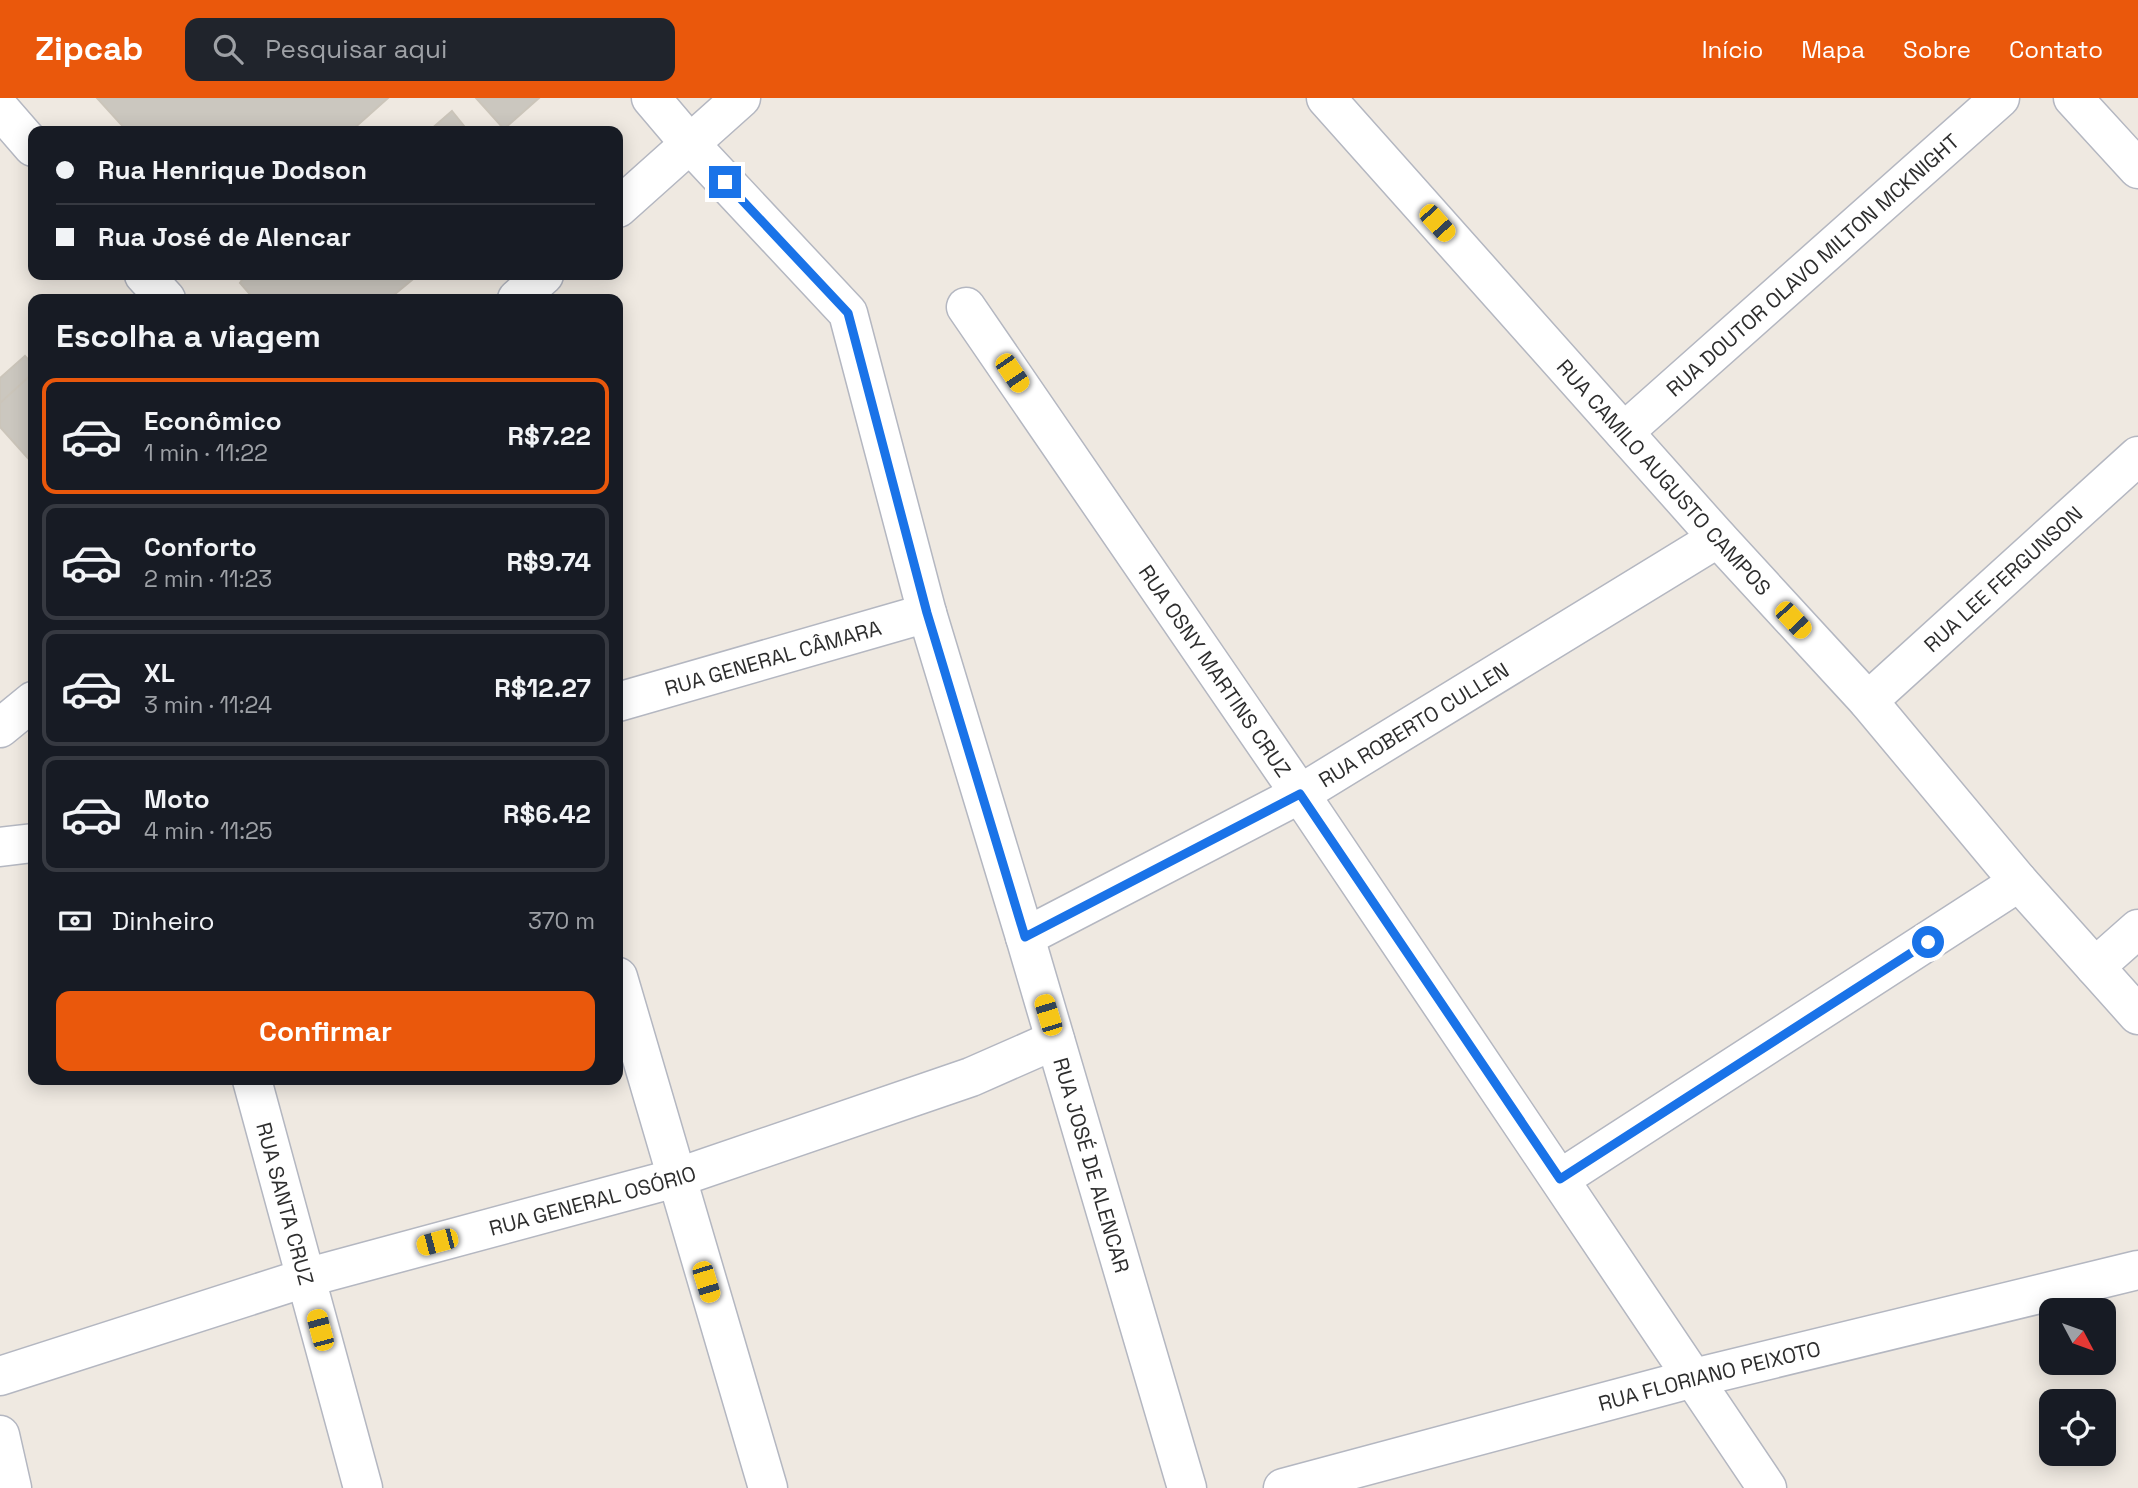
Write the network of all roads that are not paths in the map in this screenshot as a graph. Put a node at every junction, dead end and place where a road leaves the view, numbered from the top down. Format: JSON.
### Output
{"nodes":[{"id":1,"x":651,"y":98,"type":"edge"},
{"id":2,"x":741,"y":98,"type":"edge"},
{"id":3,"x":1325,"y":98,"type":"edge"},
{"id":4,"x":2000,"y":98,"type":"edge"},
{"id":5,"x":2073,"y":98,"type":"edge"},
{"id":6,"x":0,"y":108,"type":"edge"},
{"id":7,"x":28,"y":141,"type":"edge"},
{"id":8,"x":690,"y":144,"type":"junction"},
{"id":9,"x":2138,"y":169,"type":"edge"},
{"id":10,"x":623,"y":204,"type":"edge"},
{"id":11,"x":149,"y":280,"type":"edge"},
{"id":12,"x":538,"y":280,"type":"edge"},
{"id":13,"x":161,"y":294,"type":"edge"},
{"id":14,"x":523,"y":294,"type":"edge"},
{"id":15,"x":967,"y":307,"type":"dead end"},
{"id":16,"x":1624,"y":432,"type":"junction"},
{"id":17,"x":2138,"y":456,"type":"edge"},
{"id":18,"x":1718,"y":538,"type":"junction"},
{"id":19,"x":927,"y":613,"type":"junction"},
{"id":20,"x":623,"y":701,"type":"edge"},
{"id":21,"x":1868,"y":701,"type":"junction"},
{"id":22,"x":28,"y":705,"type":"edge"},
{"id":23,"x":0,"y":728,"type":"edge"},
{"id":24,"x":1300,"y":794,"type":"junction"},
{"id":25,"x":28,"y":844,"type":"edge"},
{"id":26,"x":0,"y":848,"type":"edge"},
{"id":27,"x":2020,"y":882,"type":"junction"},
{"id":28,"x":2138,"y":929,"type":"edge"},
{"id":29,"x":1025,"y":937,"type":"junction"},
{"id":30,"x":2095,"y":967,"type":"junction"},
{"id":31,"x":623,"y":994,"type":"edge"},
{"id":32,"x":2138,"y":1015,"type":"edge"},
{"id":33,"x":1055,"y":1041,"type":"junction"},
{"id":34,"x":253,"y":1085,"type":"edge"},
{"id":35,"x":676,"y":1178,"type":"junction"},
{"id":36,"x":1560,"y":1179,"type":"junction"},
{"id":37,"x":2138,"y":1270,"type":"edge"},
{"id":38,"x":305,"y":1278,"type":"junction"},
{"id":39,"x":0,"y":1376,"type":"edge"},
{"id":40,"x":1694,"y":1378,"type":"junction"},
{"id":41,"x":0,"y":1435,"type":"edge"},
{"id":42,"x":12,"y":1488,"type":"edge"},
{"id":43,"x":363,"y":1488,"type":"edge"},
{"id":44,"x":768,"y":1488,"type":"edge"},
{"id":45,"x":1187,"y":1488,"type":"edge"},
{"id":46,"x":1283,"y":1488,"type":"edge"},
{"id":47,"x":1767,"y":1488,"type":"edge"}],
"edges":[{"from":1,"to":8,"type":"street","name":"RUA JOSÉ DE ALENCAR"},
{"from":2,"to":8,"type":"street"},
{"from":3,"to":16,"type":"street","name":"RUA CAMILO AUGUSTO CAMPOS"},
{"from":4,"to":16,"type":"street","name":"RUA DOUTOR OLAVO MILTON MCKNIGHT"},
{"from":5,"to":9,"type":"street"},
{"from":6,"to":7,"type":"street"},
{"from":8,"to":10,"type":"street"},
{"from":8,"to":19,"type":"street","name":"RUA JOSÉ DE ALENCAR"},
{"from":11,"to":13,"type":"street"},
{"from":12,"to":14,"type":"street"},
{"from":15,"to":24,"type":"street","name":"RUA OSNY MARTINS CRUZ"},
{"from":16,"to":18,"type":"street","name":"RUA CAMILO AUGUSTO CAMPOS"},
{"from":17,"to":21,"type":"street","name":"RUA LEE FERGUNSON"},
{"from":18,"to":21,"type":"street","name":"RUA CAMILO AUGUSTO CAMPOS"},
{"from":18,"to":24,"type":"street","name":"RUA ROBERTO CULLEN"},
{"from":19,"to":20,"type":"street","name":"RUA GENERAL CÂMARA"},
{"from":19,"to":29,"type":"street","name":"RUA JOSÉ DE ALENCAR"},
{"from":21,"to":27,"type":"street","name":"RUA CAMILO AUGUSTO CAMPOS"},
{"from":22,"to":23,"type":"street"},
{"from":24,"to":29,"type":"street","name":"RUA ROBERTO CULLEN"},
{"from":24,"to":36,"type":"street","name":"RUA OSNY MARTINS CRUZ"},
{"from":25,"to":26,"type":"street"},
{"from":27,"to":30,"type":"street","name":"RUA CAMILO AUGUSTO CAMPOS"},
{"from":27,"to":36,"type":"street"},
{"from":28,"to":30,"type":"street"},
{"from":29,"to":33,"type":"street","name":"RUA JOSÉ DE ALENCAR"},
{"from":30,"to":32,"type":"street","name":"RUA CAMILO AUGUSTO CAMPOS"},
{"from":31,"to":35,"type":"street"},
{"from":33,"to":35,"type":"street","name":"RUA GENERAL OSÓRIO"},
{"from":33,"to":45,"type":"street","name":"RUA JOSÉ DE ALENCAR"},
{"from":34,"to":38,"type":"street","name":"RUA SANTA CRUZ"},
{"from":35,"to":38,"type":"street","name":"RUA GENERAL OSÓRIO"},
{"from":35,"to":44,"type":"street"},
{"from":36,"to":40,"type":"street","name":"RUA OSNY MARTINS CRUZ"},
{"from":37,"to":40,"type":"street","name":"RUA FLORIANO PEIXOTO"},
{"from":38,"to":39,"type":"street","name":"RUA GENERAL OSÓRIO"},
{"from":38,"to":43,"type":"street","name":"RUA SANTA CRUZ"},
{"from":40,"to":46,"type":"street","name":"RUA FLORIANO PEIXOTO"},
{"from":40,"to":47,"type":"street","name":"RUA OSNY MARTINS CRUZ"},
{"from":41,"to":42,"type":"street"}]}
